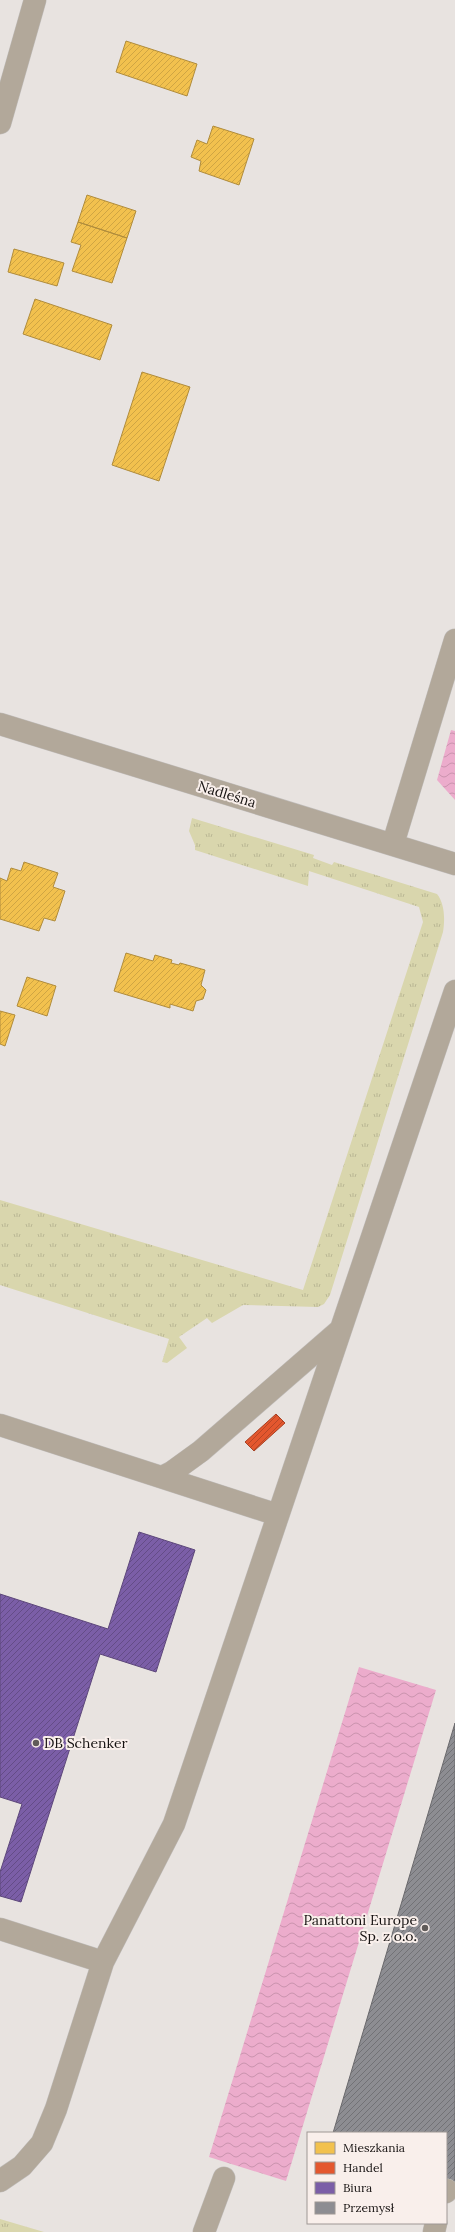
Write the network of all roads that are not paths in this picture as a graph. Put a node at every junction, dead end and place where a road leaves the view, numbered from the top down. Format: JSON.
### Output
{"nodes":[{"id":1,"x":35,"y":0,"type":"edge"},
{"id":2,"x":0,"y":123,"type":"edge"},
{"id":3,"x":455,"y":640,"type":"edge"},
{"id":4,"x":0,"y":724,"type":"edge"},
{"id":5,"x":393,"y":844,"type":"junction"},
{"id":6,"x":455,"y":864,"type":"edge"},
{"id":7,"x":455,"y":990,"type":"edge"},
{"id":8,"x":340,"y":1330,"type":"junction"},
{"id":9,"x":0,"y":1425,"type":"edge"},
{"id":10,"x":162,"y":1477,"type":"junction"},
{"id":11,"x":278,"y":1515,"type":"junction"},
{"id":12,"x":0,"y":1929,"type":"edge"},
{"id":13,"x":103,"y":1962,"type":"junction"},
{"id":14,"x":224,"y":2178,"type":"dead end"},
{"id":15,"x":0,"y":2181,"type":"edge"},
{"id":16,"x":204,"y":2232,"type":"edge"}],
"edges":[{"from":1,"to":2,"type":"street"},
{"from":3,"to":5,"type":"street"},
{"from":4,"to":5,"type":"street","name":"Nadleśna"},
{"from":5,"to":6,"type":"street","name":"Nadleśna"},
{"from":7,"to":8,"type":"street"},
{"from":8,"to":10,"type":"street"},
{"from":8,"to":11,"type":"street"},
{"from":9,"to":10,"type":"street"},
{"from":10,"to":11,"type":"street"},
{"from":11,"to":13,"type":"street"},
{"from":12,"to":13,"type":"street"},
{"from":13,"to":15,"type":"street"},
{"from":14,"to":16,"type":"street"}]}
